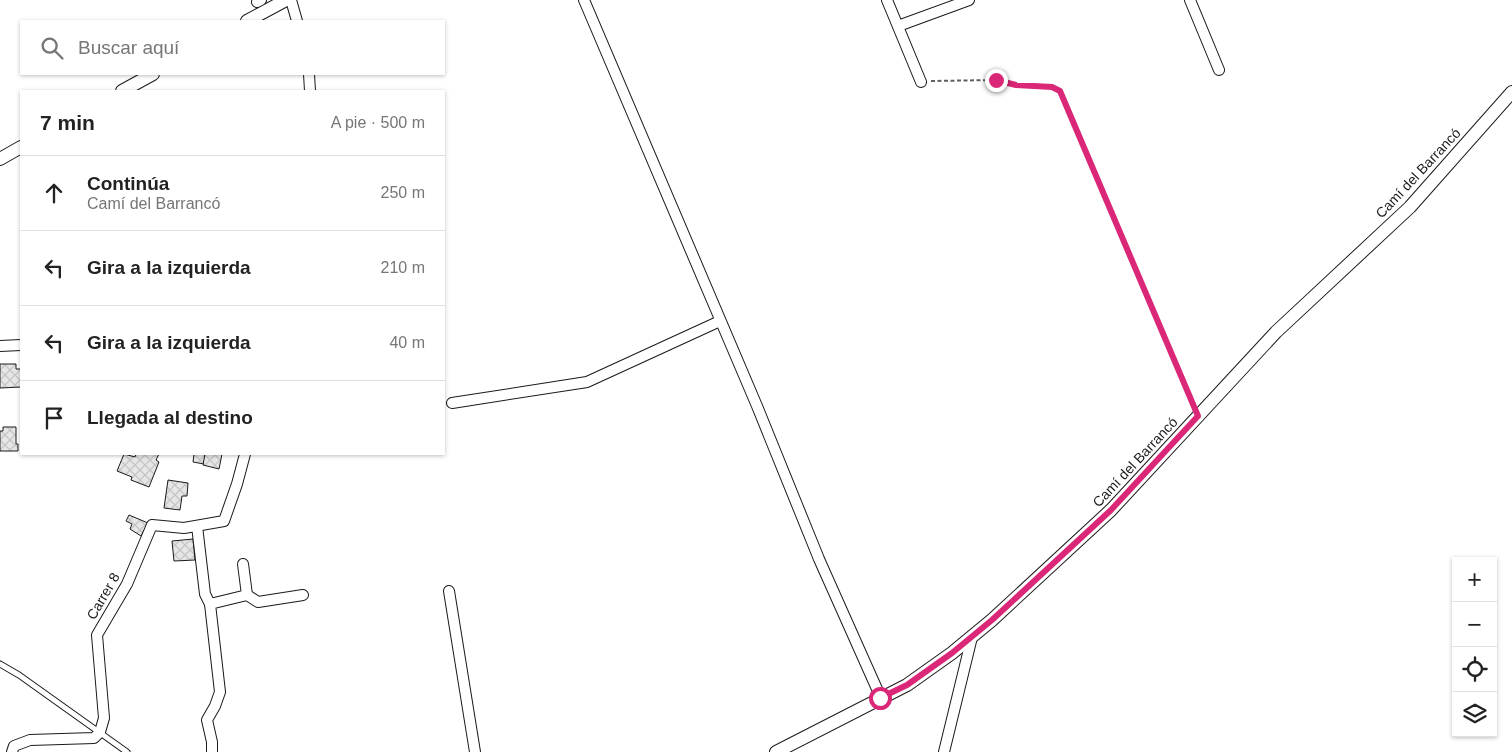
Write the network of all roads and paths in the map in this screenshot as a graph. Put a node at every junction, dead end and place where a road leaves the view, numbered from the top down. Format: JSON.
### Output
{"nodes":[{"id":1,"x":286,"y":0,"type":"edge"},
{"id":2,"x":291,"y":0,"type":"edge"},
{"id":3,"x":584,"y":0,"type":"edge"},
{"id":4,"x":887,"y":0,"type":"edge"},
{"id":5,"x":969,"y":0,"type":"edge"},
{"id":6,"x":1190,"y":0,"type":"edge"},
{"id":7,"x":259,"y":4,"type":"edge"},
{"id":8,"x":248,"y":20,"type":"edge"},
{"id":9,"x":297,"y":20,"type":"edge"},
{"id":10,"x":898,"y":26,"type":"junction"},
{"id":11,"x":1219,"y":70,"type":"dead end"},
{"id":12,"x":151,"y":75,"type":"edge"},
{"id":13,"x":309,"y":75,"type":"edge"},
{"id":14,"x":921,"y":82,"type":"joint"},
{"id":15,"x":124,"y":90,"type":"edge"},
{"id":16,"x":310,"y":90,"type":"edge"},
{"id":17,"x":1512,"y":92,"type":"edge"},
{"id":18,"x":20,"y":148,"type":"edge"},
{"id":19,"x":0,"y":159,"type":"edge"},
{"id":20,"x":720,"y":321,"type":"junction"},
{"id":21,"x":20,"y":345,"type":"edge"},
{"id":22,"x":0,"y":346,"type":"edge"},
{"id":23,"x":452,"y":403,"type":"dead end"},
{"id":24,"x":1198,"y":416,"type":"junction"},
{"id":25,"x":245,"y":455,"type":"edge"},
{"id":26,"x":197,"y":526,"type":"junction"},
{"id":27,"x":243,"y":564,"type":"dead end"},
{"id":28,"x":449,"y":591,"type":"dead end"},
{"id":29,"x":248,"y":595,"type":"junction"},
{"id":30,"x":303,"y":595,"type":"dead end"},
{"id":31,"x":210,"y":604,"type":"junction"},
{"id":32,"x":972,"y":637,"type":"junction"},
{"id":33,"x":0,"y":664,"type":"edge"},
{"id":34,"x":880,"y":698,"type":"junction"},
{"id":35,"x":100,"y":732,"type":"junction"},
{"id":36,"x":12,"y":752,"type":"edge"},
{"id":37,"x":128,"y":752,"type":"edge"},
{"id":38,"x":212,"y":752,"type":"edge"},
{"id":39,"x":475,"y":752,"type":"edge"},
{"id":40,"x":776,"y":752,"type":"edge"},
{"id":41,"x":944,"y":752,"type":"edge"}],
"edges":[{"from":1,"to":7,"type":"street"},
{"from":2,"to":9,"type":"street"},
{"from":3,"to":20,"type":"street"},
{"from":4,"to":10,"type":"street"},
{"from":5,"to":10,"type":"street"},
{"from":6,"to":11,"type":"street"},
{"from":7,"to":8,"type":"street"},
{"from":10,"to":14,"type":"street"},
{"from":12,"to":15,"type":"street"},
{"from":13,"to":16,"type":"street"},
{"from":14,"to":24,"type":"path"},
{"from":17,"to":24,"type":"street","name":"Camí del Barrancó"},
{"from":18,"to":19,"type":"street"},
{"from":20,"to":23,"type":"street"},
{"from":20,"to":34,"type":"street"},
{"from":21,"to":22,"type":"street"},
{"from":24,"to":32,"type":"street","name":"Camí del Barrancó"},
{"from":25,"to":26,"type":"street","name":"Carrer 8"},
{"from":26,"to":31,"type":"street"},
{"from":26,"to":35,"type":"street","name":"Carrer 8"},
{"from":27,"to":29,"type":"street"},
{"from":28,"to":39,"type":"street"},
{"from":29,"to":30,"type":"street"},
{"from":29,"to":31,"type":"street"},
{"from":31,"to":38,"type":"street"},
{"from":32,"to":34,"type":"street","name":"Camí del Barrancó"},
{"from":32,"to":41,"type":"street"},
{"from":33,"to":35,"type":"lane"},
{"from":34,"to":40,"type":"street","name":"Camí del Barrancó"},
{"from":35,"to":36,"type":"street"},
{"from":35,"to":37,"type":"lane"}]}
